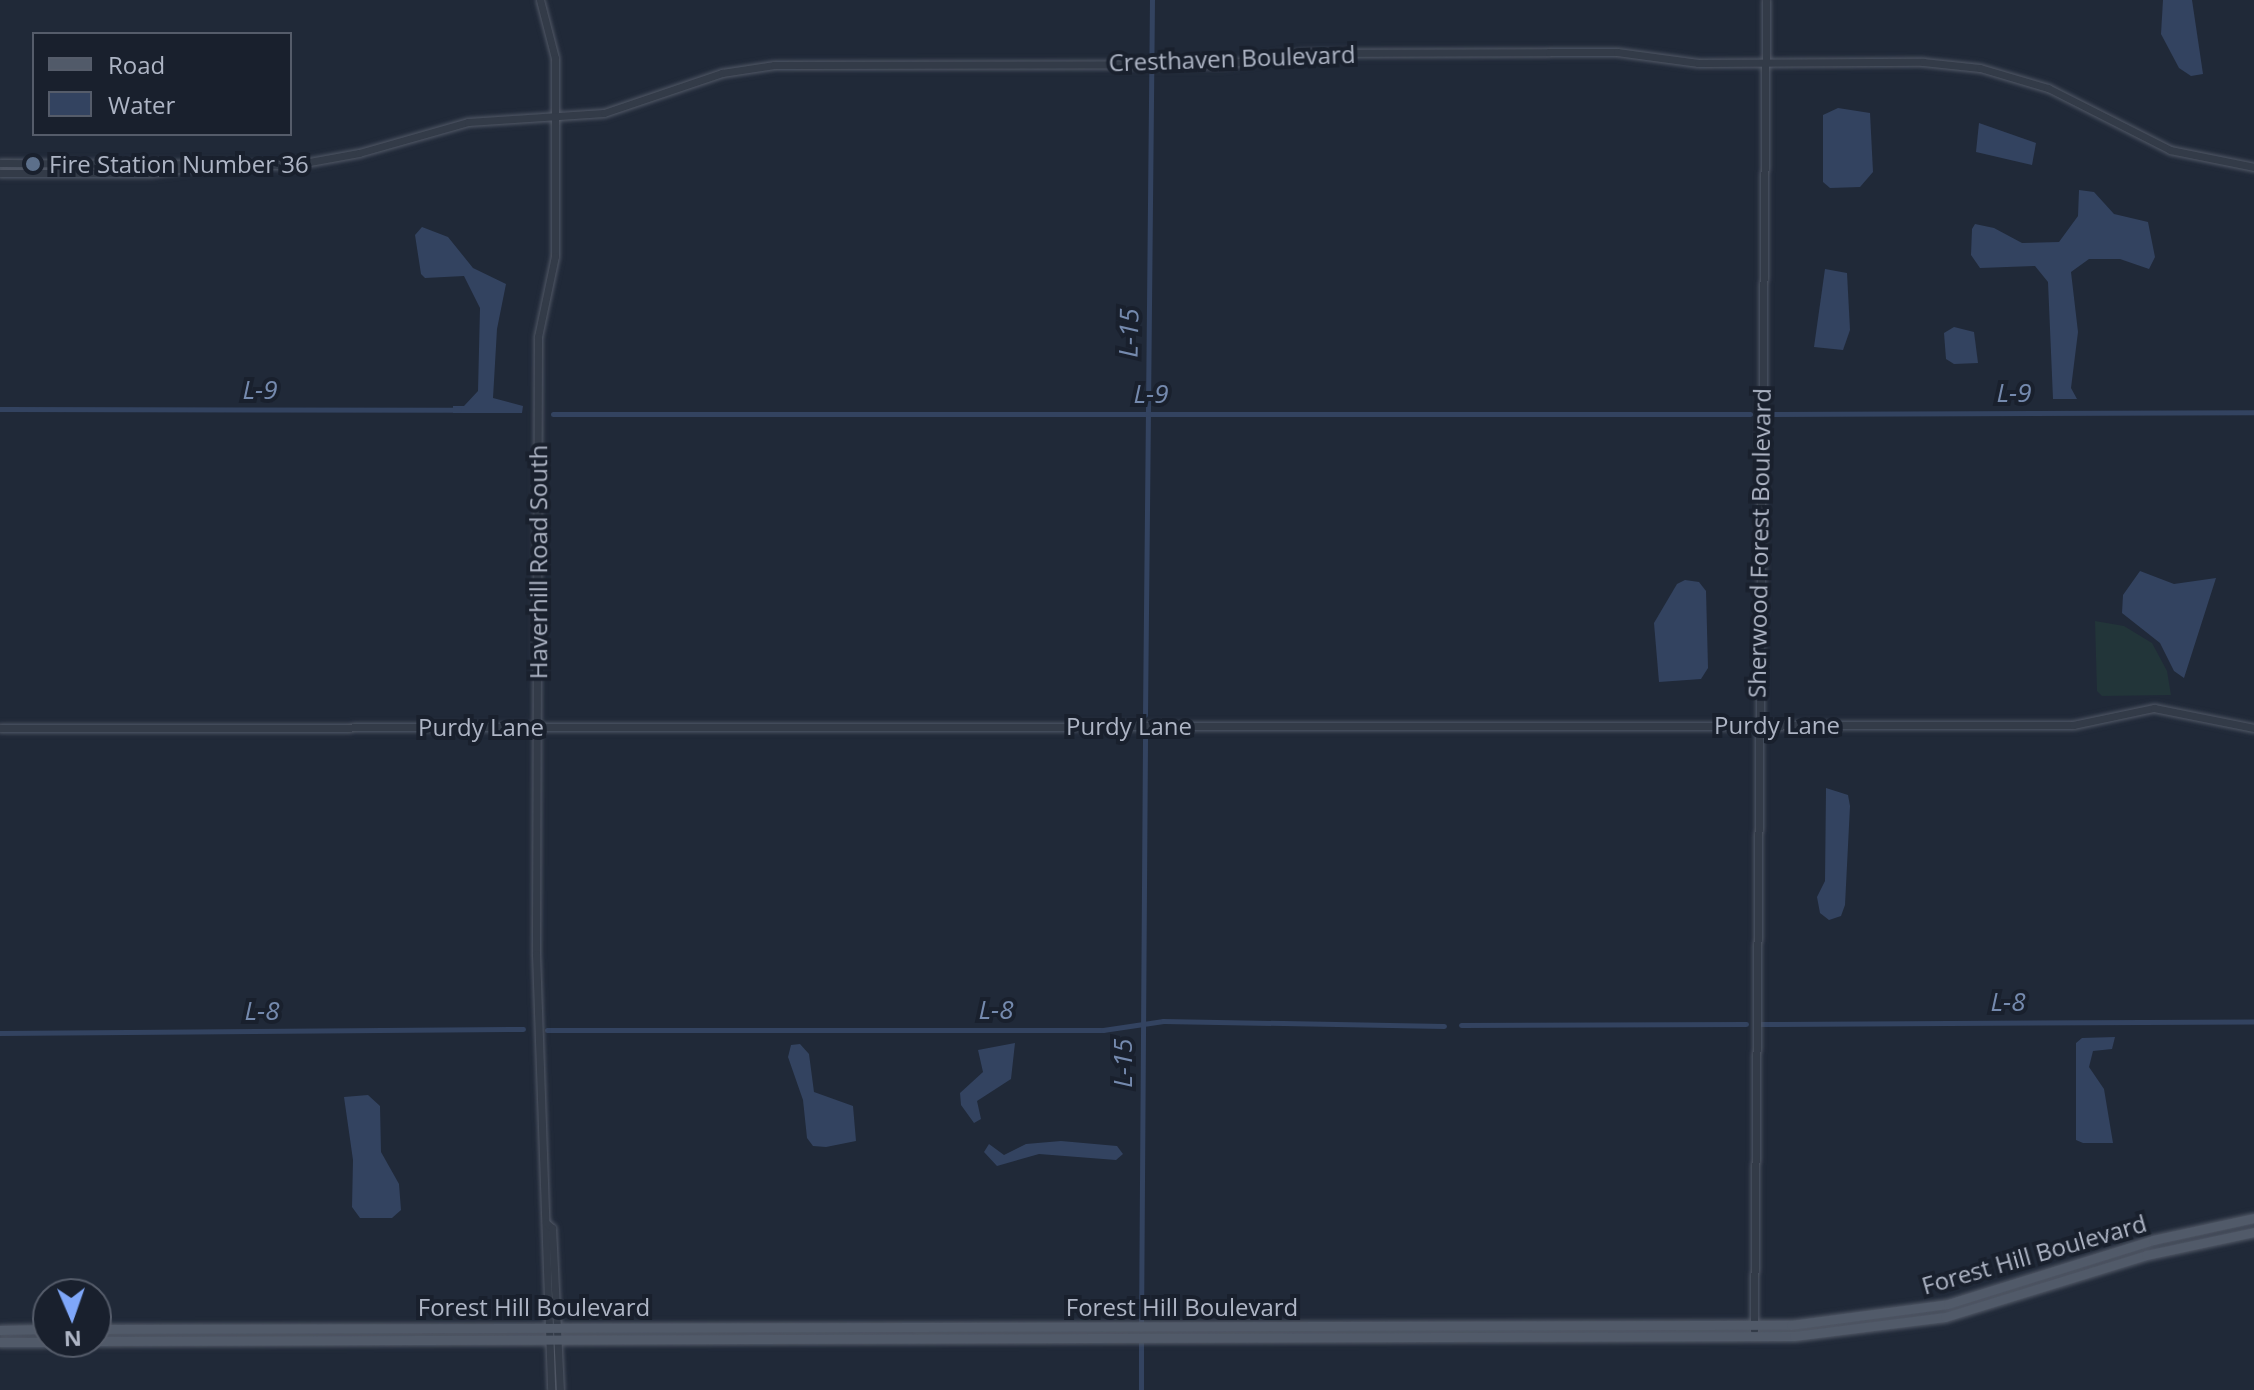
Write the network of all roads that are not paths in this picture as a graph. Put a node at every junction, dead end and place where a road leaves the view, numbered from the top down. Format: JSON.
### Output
{"nodes":[{"id":1,"x":540,"y":0,"type":"edge"},
{"id":2,"x":1766,"y":0,"type":"edge"},
{"id":3,"x":1765,"y":63,"type":"junction"},
{"id":4,"x":555,"y":117,"type":"junction"},
{"id":5,"x":0,"y":163,"type":"edge"},
{"id":6,"x":203,"y":166,"type":"junction"},
{"id":7,"x":2254,"y":167,"type":"edge"},
{"id":8,"x":0,"y":173,"type":"edge"},
{"id":9,"x":1757,"y":725,"type":"junction"},
{"id":10,"x":537,"y":727,"type":"junction"},
{"id":11,"x":0,"y":728,"type":"edge"},
{"id":12,"x":2254,"y":728,"type":"edge"},
{"id":13,"x":2254,"y":1218,"type":"edge"},
{"id":14,"x":2227,"y":1223,"type":"junction"},
{"id":15,"x":2254,"y":1232,"type":"edge"},
{"id":16,"x":2139,"y":1244,"type":"junction"},
{"id":17,"x":2146,"y":1255,"type":"junction"},
{"id":18,"x":2051,"y":1285,"type":"junction"},
{"id":19,"x":552,"y":1326,"type":"junction"},
{"id":20,"x":396,"y":1327,"type":"junction"},
{"id":21,"x":197,"y":1328,"type":"junction"},
{"id":22,"x":215,"y":1328,"type":"junction"},
{"id":23,"x":368,"y":1328,"type":"junction"},
{"id":24,"x":32,"y":1329,"type":"edge"},
{"id":25,"x":0,"y":1330,"type":"edge"},
{"id":26,"x":112,"y":1331,"type":"edge"},
{"id":27,"x":1754,"y":1331,"type":"junction"},
{"id":28,"x":552,"y":1340,"type":"junction"},
{"id":29,"x":112,"y":1341,"type":"edge"},
{"id":30,"x":182,"y":1341,"type":"junction"},
{"id":31,"x":198,"y":1341,"type":"junction"},
{"id":32,"x":340,"y":1341,"type":"junction"},
{"id":33,"x":368,"y":1341,"type":"junction"},
{"id":34,"x":0,"y":1342,"type":"edge"},
{"id":35,"x":32,"y":1342,"type":"edge"},
{"id":36,"x":551,"y":1390,"type":"edge"},
{"id":37,"x":560,"y":1390,"type":"edge"}],
"edges":[{"from":1,"to":4,"type":"street","name":"Haverhill Road South"},
{"from":2,"to":3,"type":"street","name":"Sherwood Forest Boulevard"},
{"from":3,"to":4,"type":"street","name":"Cresthaven Boulevard"},
{"from":3,"to":7,"type":"street","name":"Cresthaven Boulevard"},
{"from":3,"to":9,"type":"street","name":"Sherwood Forest Boulevard"},
{"from":4,"to":6,"type":"street","name":"Cresthaven Boulevard"},
{"from":4,"to":10,"type":"street","name":"Haverhill Road South"},
{"from":5,"to":6,"type":"street","name":"Cresthaven Boulevard"},
{"from":6,"to":8,"type":"street","name":"Cresthaven Boulevard"},
{"from":9,"to":10,"type":"street","name":"Purdy Lane"},
{"from":9,"to":12,"type":"street","name":"Purdy Lane"},
{"from":9,"to":27,"type":"street","name":"Sherwood Forest Boulevard"},
{"from":10,"to":11,"type":"street","name":"Purdy Lane"},
{"from":10,"to":19,"type":"street","name":"Haverhill Road South"},
{"from":13,"to":14,"type":"main road","name":"Forest Hill Boulevard"},
{"from":14,"to":16,"type":"main road","name":"Forest Hill Boulevard"},
{"from":14,"to":17,"type":"main road"},
{"from":15,"to":17,"type":"main road","name":"Forest Hill Boulevard"},
{"from":16,"to":18,"type":"main road"},
{"from":16,"to":27,"type":"main road","name":"Forest Hill Boulevard"},
{"from":17,"to":18,"type":"main road","name":"Forest Hill Boulevard"},
{"from":18,"to":27,"type":"main road","name":"Forest Hill Boulevard"},
{"from":19,"to":20,"type":"main road","name":"Forest Hill Boulevard"},
{"from":19,"to":27,"type":"main road","name":"Forest Hill Boulevard"},
{"from":19,"to":28,"type":"street","name":"Haverhill Road South"},
{"from":20,"to":23,"type":"main road","name":"Forest Hill Boulevard"},
{"from":20,"to":33,"type":"main road"},
{"from":21,"to":22,"type":"main road","name":"Forest Hill Boulevard"},
{"from":21,"to":26,"type":"main road","name":"Forest Hill Boulevard"},
{"from":21,"to":30,"type":"main road"},
{"from":22,"to":23,"type":"main road","name":"Forest Hill Boulevard"},
{"from":22,"to":31,"type":"main road"},
{"from":23,"to":32,"type":"main road"},
{"from":24,"to":25,"type":"main road"},
{"from":27,"to":28,"type":"main road","name":"Forest Hill Boulevard"},
{"from":28,"to":33,"type":"main road","name":"Forest Hill Boulevard"},
{"from":28,"to":36,"type":"street","name":"Haverhill Road South"},
{"from":28,"to":37,"type":"street","name":"Haverhill Road South"},
{"from":29,"to":30,"type":"main road","name":"Forest Hill Boulevard"},
{"from":30,"to":31,"type":"main road","name":"Forest Hill Boulevard"},
{"from":31,"to":32,"type":"main road","name":"Forest Hill Boulevard"},
{"from":32,"to":33,"type":"main road","name":"Forest Hill Boulevard"},
{"from":34,"to":35,"type":"main road"}]}
